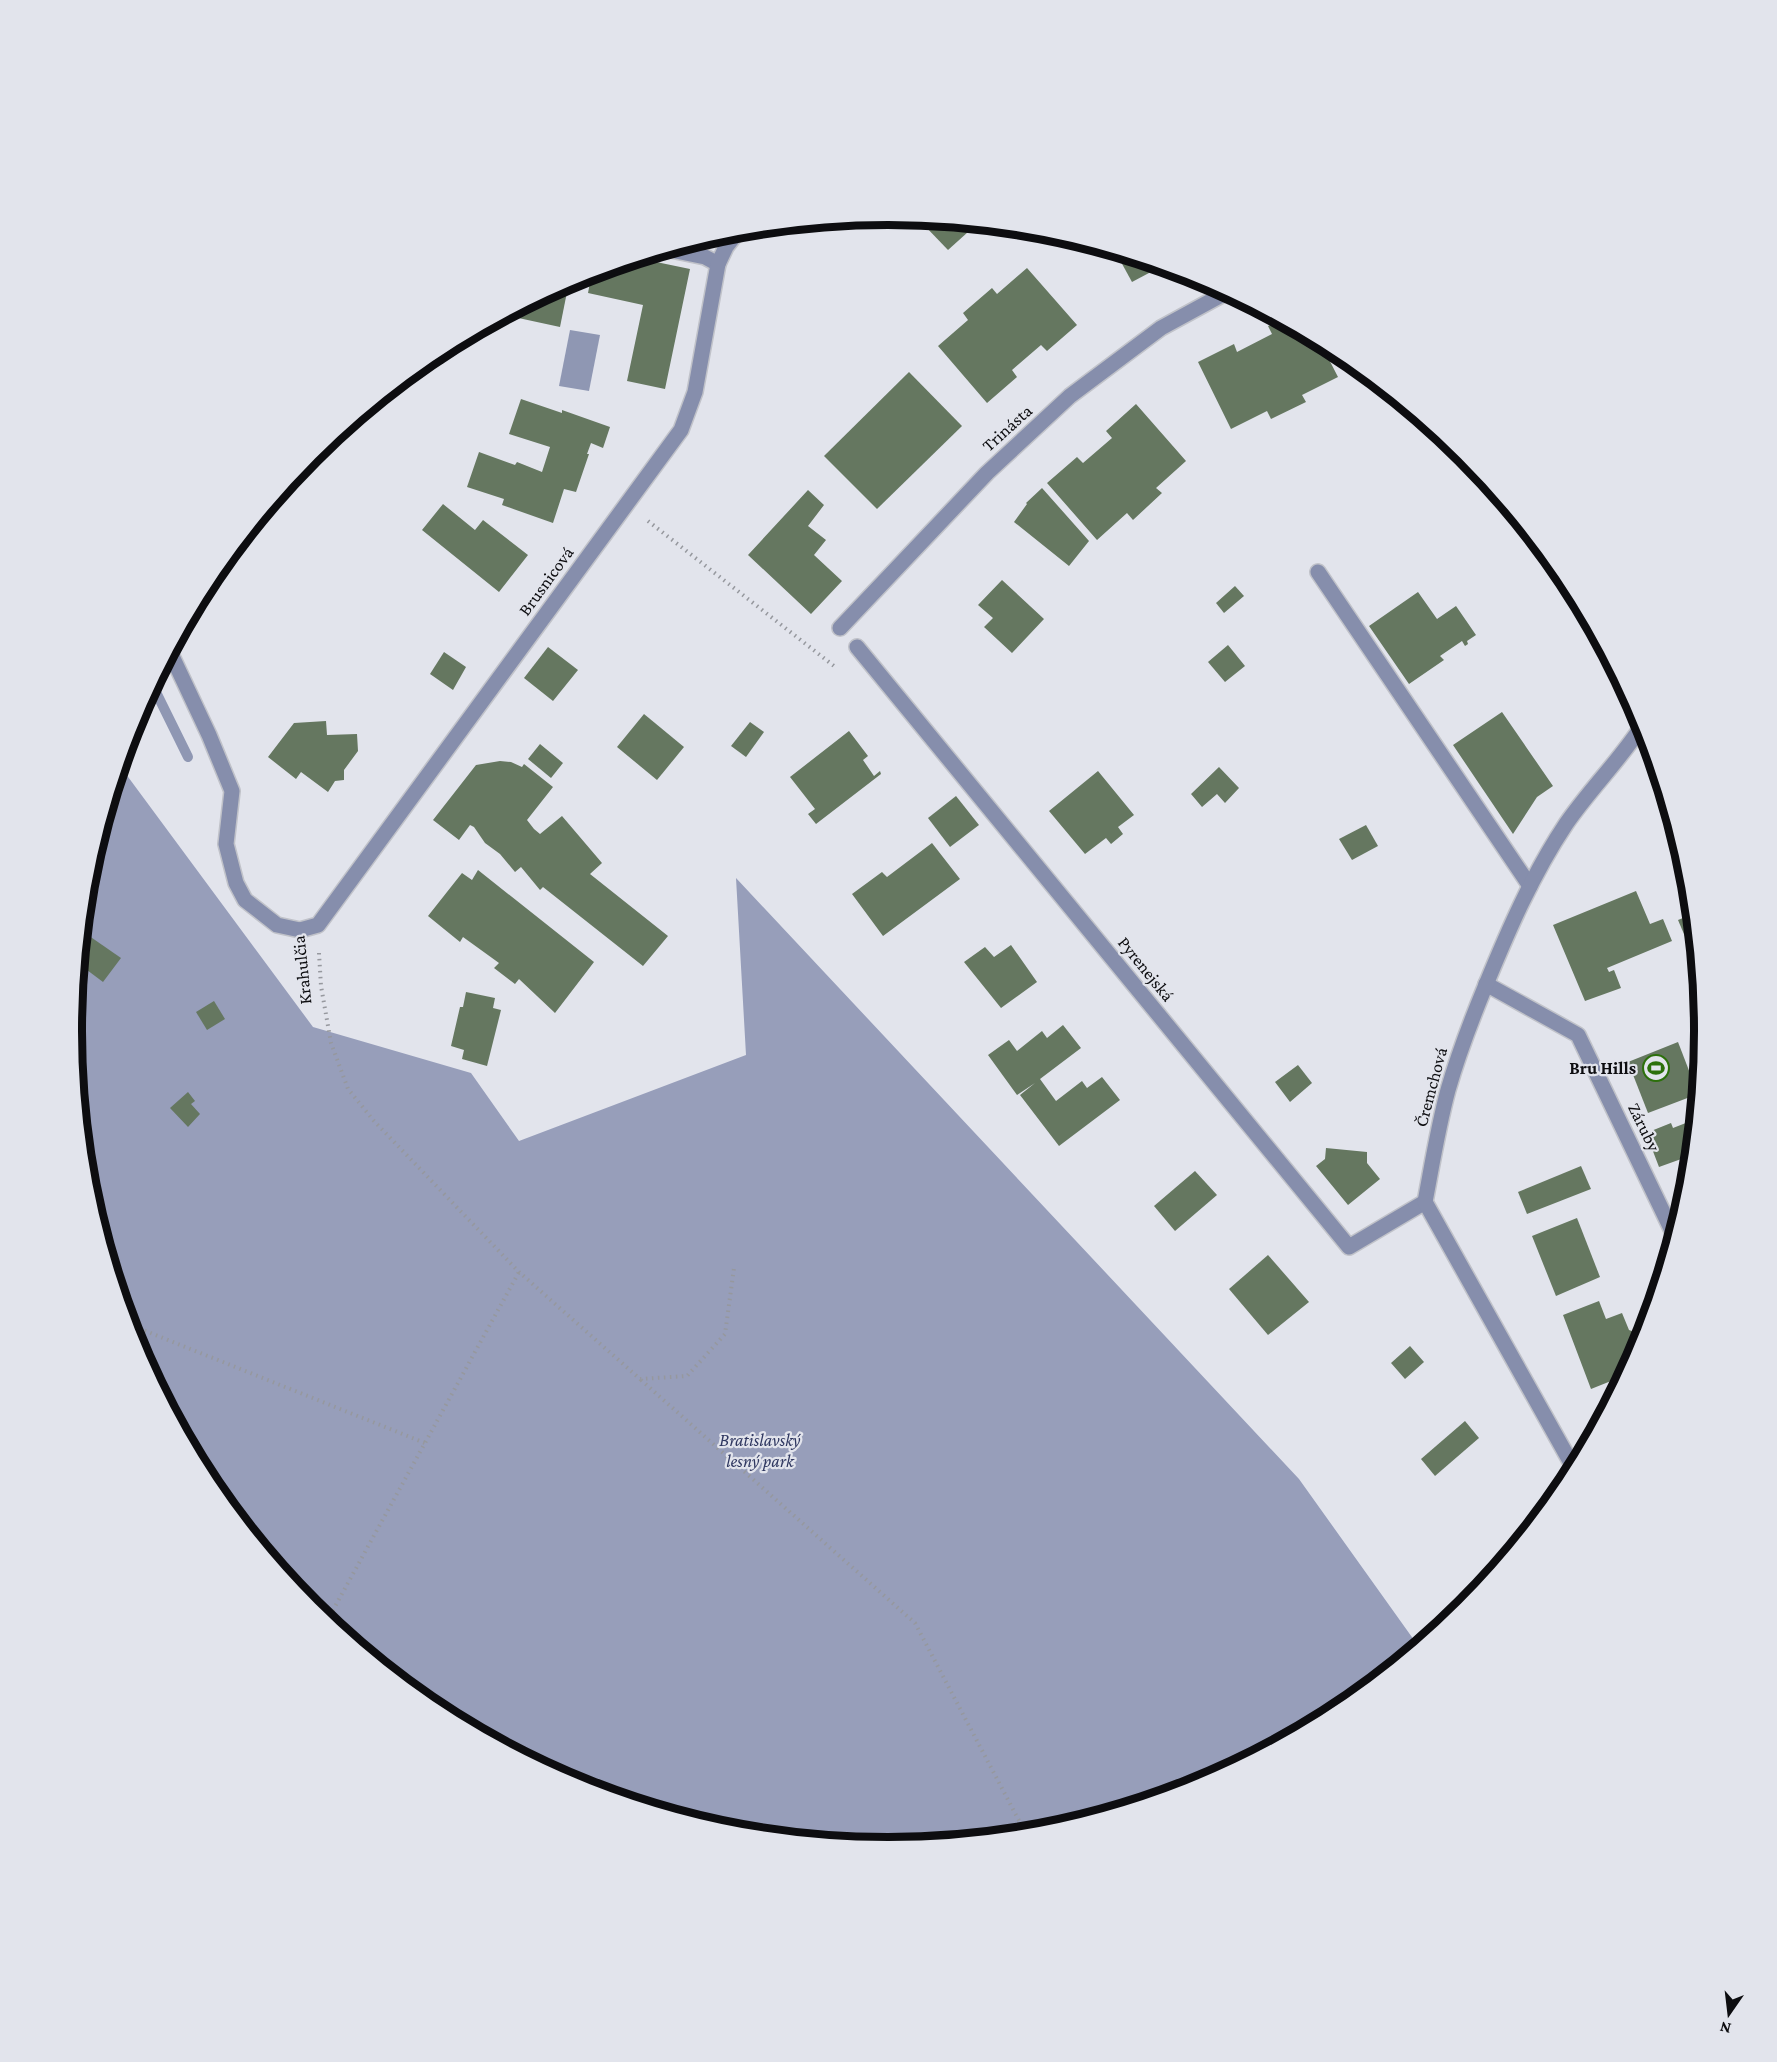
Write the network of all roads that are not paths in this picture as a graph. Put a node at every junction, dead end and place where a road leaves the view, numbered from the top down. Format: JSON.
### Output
{"nodes":[{"id":1,"x":732,"y":240,"type":"edge"},
{"id":2,"x":680,"y":252,"type":"edge"},
{"id":3,"x":718,"y":264,"type":"junction"},
{"id":4,"x":1219,"y":296,"type":"edge"},
{"id":5,"x":1318,"y":572,"type":"dead end"},
{"id":6,"x":840,"y":628,"type":"dead end"},
{"id":7,"x":857,"y":647,"type":"road end"},
{"id":8,"x":174,"y":660,"type":"edge"},
{"id":9,"x":1637,"y":733,"type":"edge"},
{"id":10,"x":1530,"y":886,"type":"junction"},
{"id":11,"x":318,"y":925,"type":"joint"},
{"id":12,"x":1486,"y":984,"type":"junction"},
{"id":13,"x":1425,"y":1202,"type":"junction"},
{"id":14,"x":1670,"y":1227,"type":"edge"},
{"id":15,"x":1570,"y":1461,"type":"edge"}],
"edges":[{"from":1,"to":3,"type":"street","name":"Brusnicová"},
{"from":2,"to":3,"type":"street"},
{"from":3,"to":11,"type":"street","name":"Brusnicová"},
{"from":4,"to":6,"type":"street","name":"Trinásta"},
{"from":5,"to":10,"type":"street"},
{"from":7,"to":13,"type":"street","name":"Pyrenejská"},
{"from":8,"to":11,"type":"street","name":"Krahulčia"},
{"from":9,"to":10,"type":"street","name":"Čremchová"},
{"from":10,"to":12,"type":"street","name":"Čremchová"},
{"from":12,"to":13,"type":"street","name":"Čremchová"},
{"from":12,"to":14,"type":"street","name":"Záruby"},
{"from":13,"to":15,"type":"street"}]}
